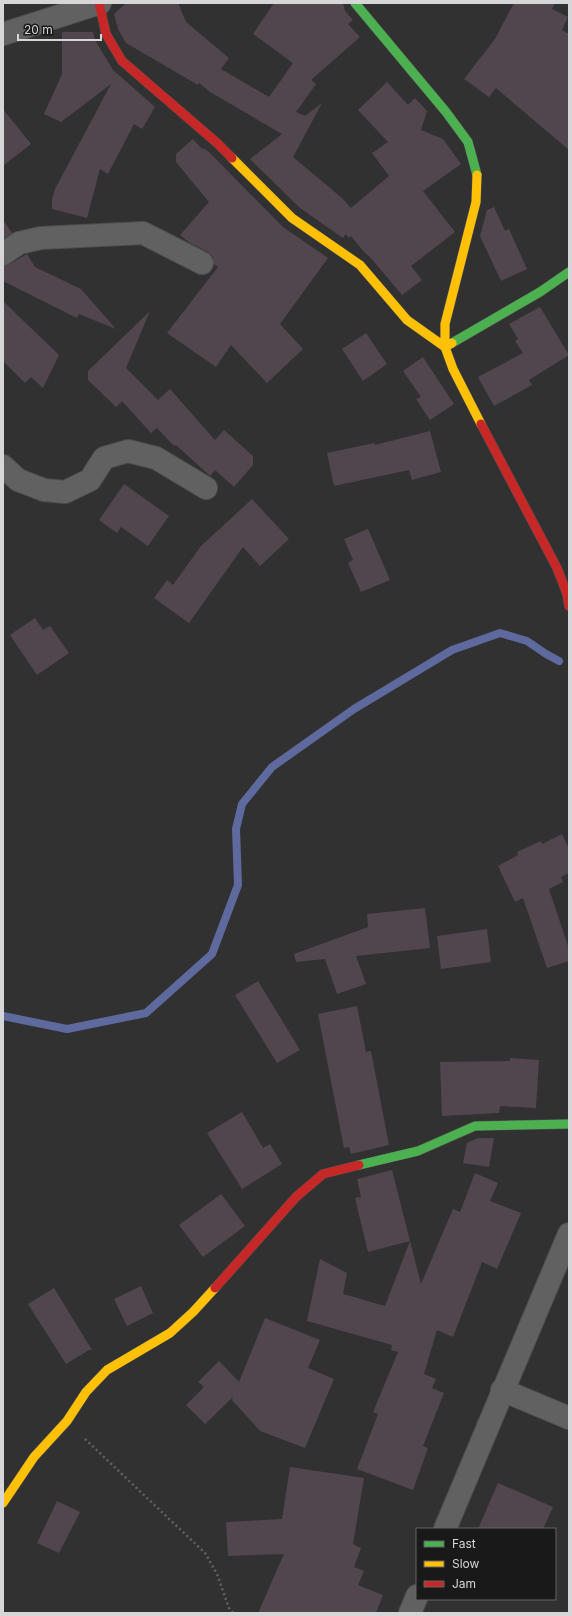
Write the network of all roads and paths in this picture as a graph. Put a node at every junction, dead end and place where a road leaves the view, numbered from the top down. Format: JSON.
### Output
{"nodes":[{"id":1,"x":99,"y":3,"type":"edge"},
{"id":2,"x":355,"y":3,"type":"edge"},
{"id":3,"x":3,"y":34,"type":"edge"},
{"id":4,"x":3,"y":254,"type":"edge"},
{"id":5,"x":202,"y":263,"type":"dead end"},
{"id":6,"x":569,"y":272,"type":"edge"},
{"id":7,"x":445,"y":348,"type":"junction"},
{"id":8,"x":3,"y":466,"type":"edge"},
{"id":9,"x":206,"y":488,"type":"dead end"},
{"id":10,"x":569,"y":606,"type":"edge"},
{"id":11,"x":569,"y":1124,"type":"edge"},
{"id":12,"x":569,"y":1234,"type":"edge"},
{"id":13,"x":502,"y":1390,"type":"junction"},
{"id":14,"x":569,"y":1418,"type":"edge"},
{"id":15,"x":67,"y":1421,"type":"junction"},
{"id":16,"x":3,"y":1503,"type":"edge"},
{"id":17,"x":445,"y":1528,"type":"edge"},
{"id":18,"x":416,"y":1598,"type":"edge"},
{"id":19,"x":233,"y":1613,"type":"edge"},
{"id":20,"x":410,"y":1613,"type":"edge"}],
"edges":[{"from":1,"to":3,"type":"street"},
{"from":1,"to":7,"type":"street"},
{"from":2,"to":7,"type":"street"},
{"from":4,"to":5,"type":"street"},
{"from":6,"to":7,"type":"street"},
{"from":7,"to":10,"type":"street"},
{"from":8,"to":9,"type":"street"},
{"from":11,"to":15,"type":"street"},
{"from":12,"to":13,"type":"street"},
{"from":13,"to":14,"type":"street"},
{"from":13,"to":17,"type":"street"},
{"from":15,"to":16,"type":"street"},
{"from":15,"to":19,"type":"path"},
{"from":18,"to":20,"type":"street"}]}
